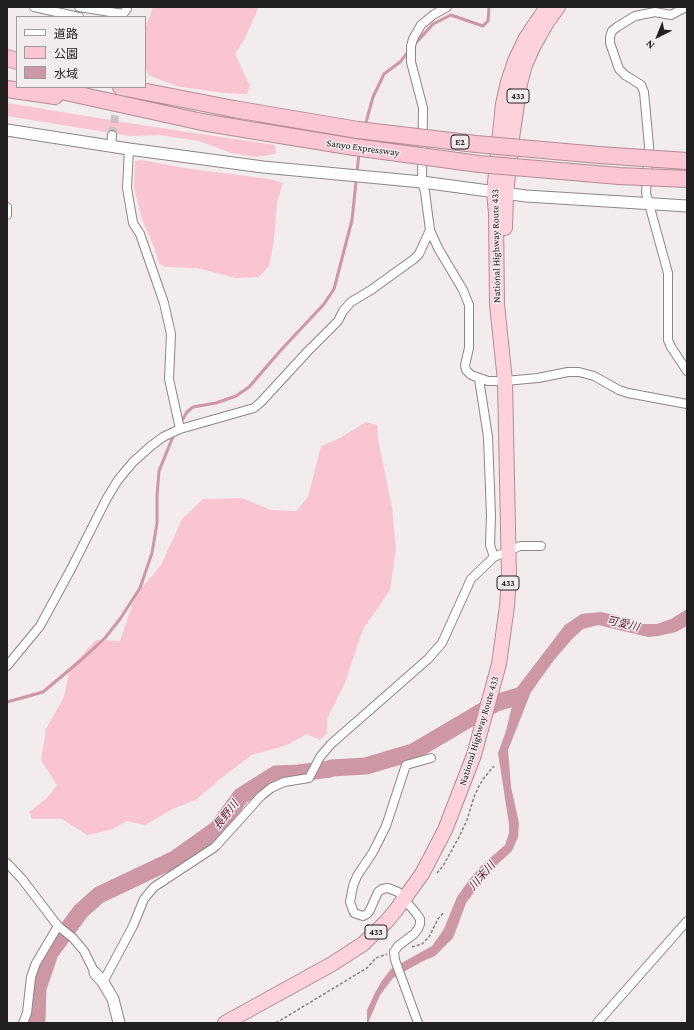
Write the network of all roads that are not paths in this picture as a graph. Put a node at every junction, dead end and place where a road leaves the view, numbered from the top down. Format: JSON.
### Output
{"nodes":[{"id":1,"x":34,"y":7,"type":"edge"},
{"id":2,"x":79,"y":7,"type":"edge"},
{"id":3,"x":127,"y":7,"type":"edge"},
{"id":4,"x":447,"y":7,"type":"edge"},
{"id":5,"x":546,"y":7,"type":"edge"},
{"id":6,"x":558,"y":7,"type":"edge"},
{"id":7,"x":686,"y":7,"type":"edge"},
{"id":8,"x":58,"y":10,"type":"edge"},
{"id":9,"x":76,"y":16,"type":"edge"},
{"id":10,"x":48,"y":88,"type":"edge"},
{"id":11,"x":126,"y":88,"type":"edge"},
{"id":12,"x":7,"y":89,"type":"edge"},
{"id":13,"x":147,"y":110,"type":"junction"},
{"id":14,"x":7,"y":130,"type":"edge"},
{"id":15,"x":112,"y":135,"type":"tunnel mouth"},
{"id":16,"x":111,"y":146,"type":"junction"},
{"id":17,"x":129,"y":149,"type":"junction"},
{"id":18,"x":687,"y":161,"type":"edge"},
{"id":19,"x":687,"y":179,"type":"edge"},
{"id":20,"x":422,"y":182,"type":"junction"},
{"id":21,"x":500,"y":193,"type":"junction"},
{"id":22,"x":648,"y":203,"type":"junction"},
{"id":23,"x":687,"y":206,"type":"edge"},
{"id":24,"x":7,"y":207,"type":"edge"},
{"id":25,"x":7,"y":215,"type":"edge"},
{"id":26,"x":430,"y":230,"type":"junction"},
{"id":27,"x":687,"y":371,"type":"edge"},
{"id":28,"x":505,"y":378,"type":"junction"},
{"id":29,"x":479,"y":379,"type":"junction"},
{"id":30,"x":687,"y":404,"type":"edge"},
{"id":31,"x":180,"y":429,"type":"junction"},
{"id":32,"x":541,"y":546,"type":"dead end"},
{"id":33,"x":508,"y":551,"type":"junction"},
{"id":34,"x":494,"y":557,"type":"junction"},
{"id":35,"x":7,"y":666,"type":"edge"},
{"id":36,"x":431,"y":758,"type":"dead end"},
{"id":37,"x":7,"y":863,"type":"edge"},
{"id":38,"x":404,"y":900,"type":"junction"},
{"id":39,"x":687,"y":921,"type":"edge"},
{"id":40,"x":64,"y":930,"type":"junction"},
{"id":41,"x":95,"y":973,"type":"joint"},
{"id":42,"x":103,"y":982,"type":"junction"},
{"id":43,"x":23,"y":1023,"type":"edge"},
{"id":44,"x":119,"y":1023,"type":"edge"},
{"id":45,"x":225,"y":1023,"type":"edge"},
{"id":46,"x":418,"y":1023,"type":"edge"},
{"id":47,"x":597,"y":1023,"type":"edge"}],
"edges":[{"from":1,"to":8,"type":"street"},
{"from":2,"to":3,"type":"street"},
{"from":4,"to":20,"type":"street"},
{"from":5,"to":21,"type":"highway","name":"National Highway Route 433","number":"433"},
{"from":6,"to":21,"type":"highway","name":"National Highway Route 433","number":"433"},
{"from":7,"to":22,"type":"street"},
{"from":8,"to":9,"type":"street"},
{"from":10,"to":13,"type":"highway","name":"Sanyo Expressway","number":"E2"},
{"from":11,"to":18,"type":"highway","name":"Sanyo Expressway","number":"E2","bridge":true},
{"from":12,"to":13,"type":"highway"},
{"from":13,"to":19,"type":"highway","name":"Sanyo Expressway","number":"E2","bridge":true},
{"from":14,"to":16,"type":"street"},
{"from":15,"to":16,"type":"street"},
{"from":16,"to":17,"type":"street"},
{"from":17,"to":20,"type":"street"},
{"from":17,"to":31,"type":"street"},
{"from":20,"to":21,"type":"street"},
{"from":20,"to":26,"type":"street"},
{"from":21,"to":22,"type":"street"},
{"from":21,"to":28,"type":"highway","name":"National Highway Route 433","number":"433"},
{"from":22,"to":23,"type":"street"},
{"from":22,"to":27,"type":"street"},
{"from":24,"to":25,"type":"street"},
{"from":26,"to":29,"type":"street"},
{"from":26,"to":31,"type":"street"},
{"from":28,"to":29,"type":"street"},
{"from":28,"to":30,"type":"street"},
{"from":28,"to":33,"type":"highway","name":"National Highway Route 433","number":"433"},
{"from":29,"to":34,"type":"street"},
{"from":31,"to":35,"type":"street"},
{"from":32,"to":33,"type":"street"},
{"from":33,"to":34,"type":"street"},
{"from":33,"to":38,"type":"highway","name":"National Highway Route 433","number":"433"},
{"from":34,"to":42,"type":"street"},
{"from":36,"to":38,"type":"street"},
{"from":37,"to":40,"type":"street"},
{"from":38,"to":45,"type":"highway","name":"National Highway Route 433","number":"433"},
{"from":38,"to":46,"type":"street"},
{"from":39,"to":47,"type":"street"},
{"from":40,"to":41,"type":"street"},
{"from":40,"to":43,"type":"street"},
{"from":41,"to":42,"type":"street"},
{"from":42,"to":44,"type":"street"}]}
